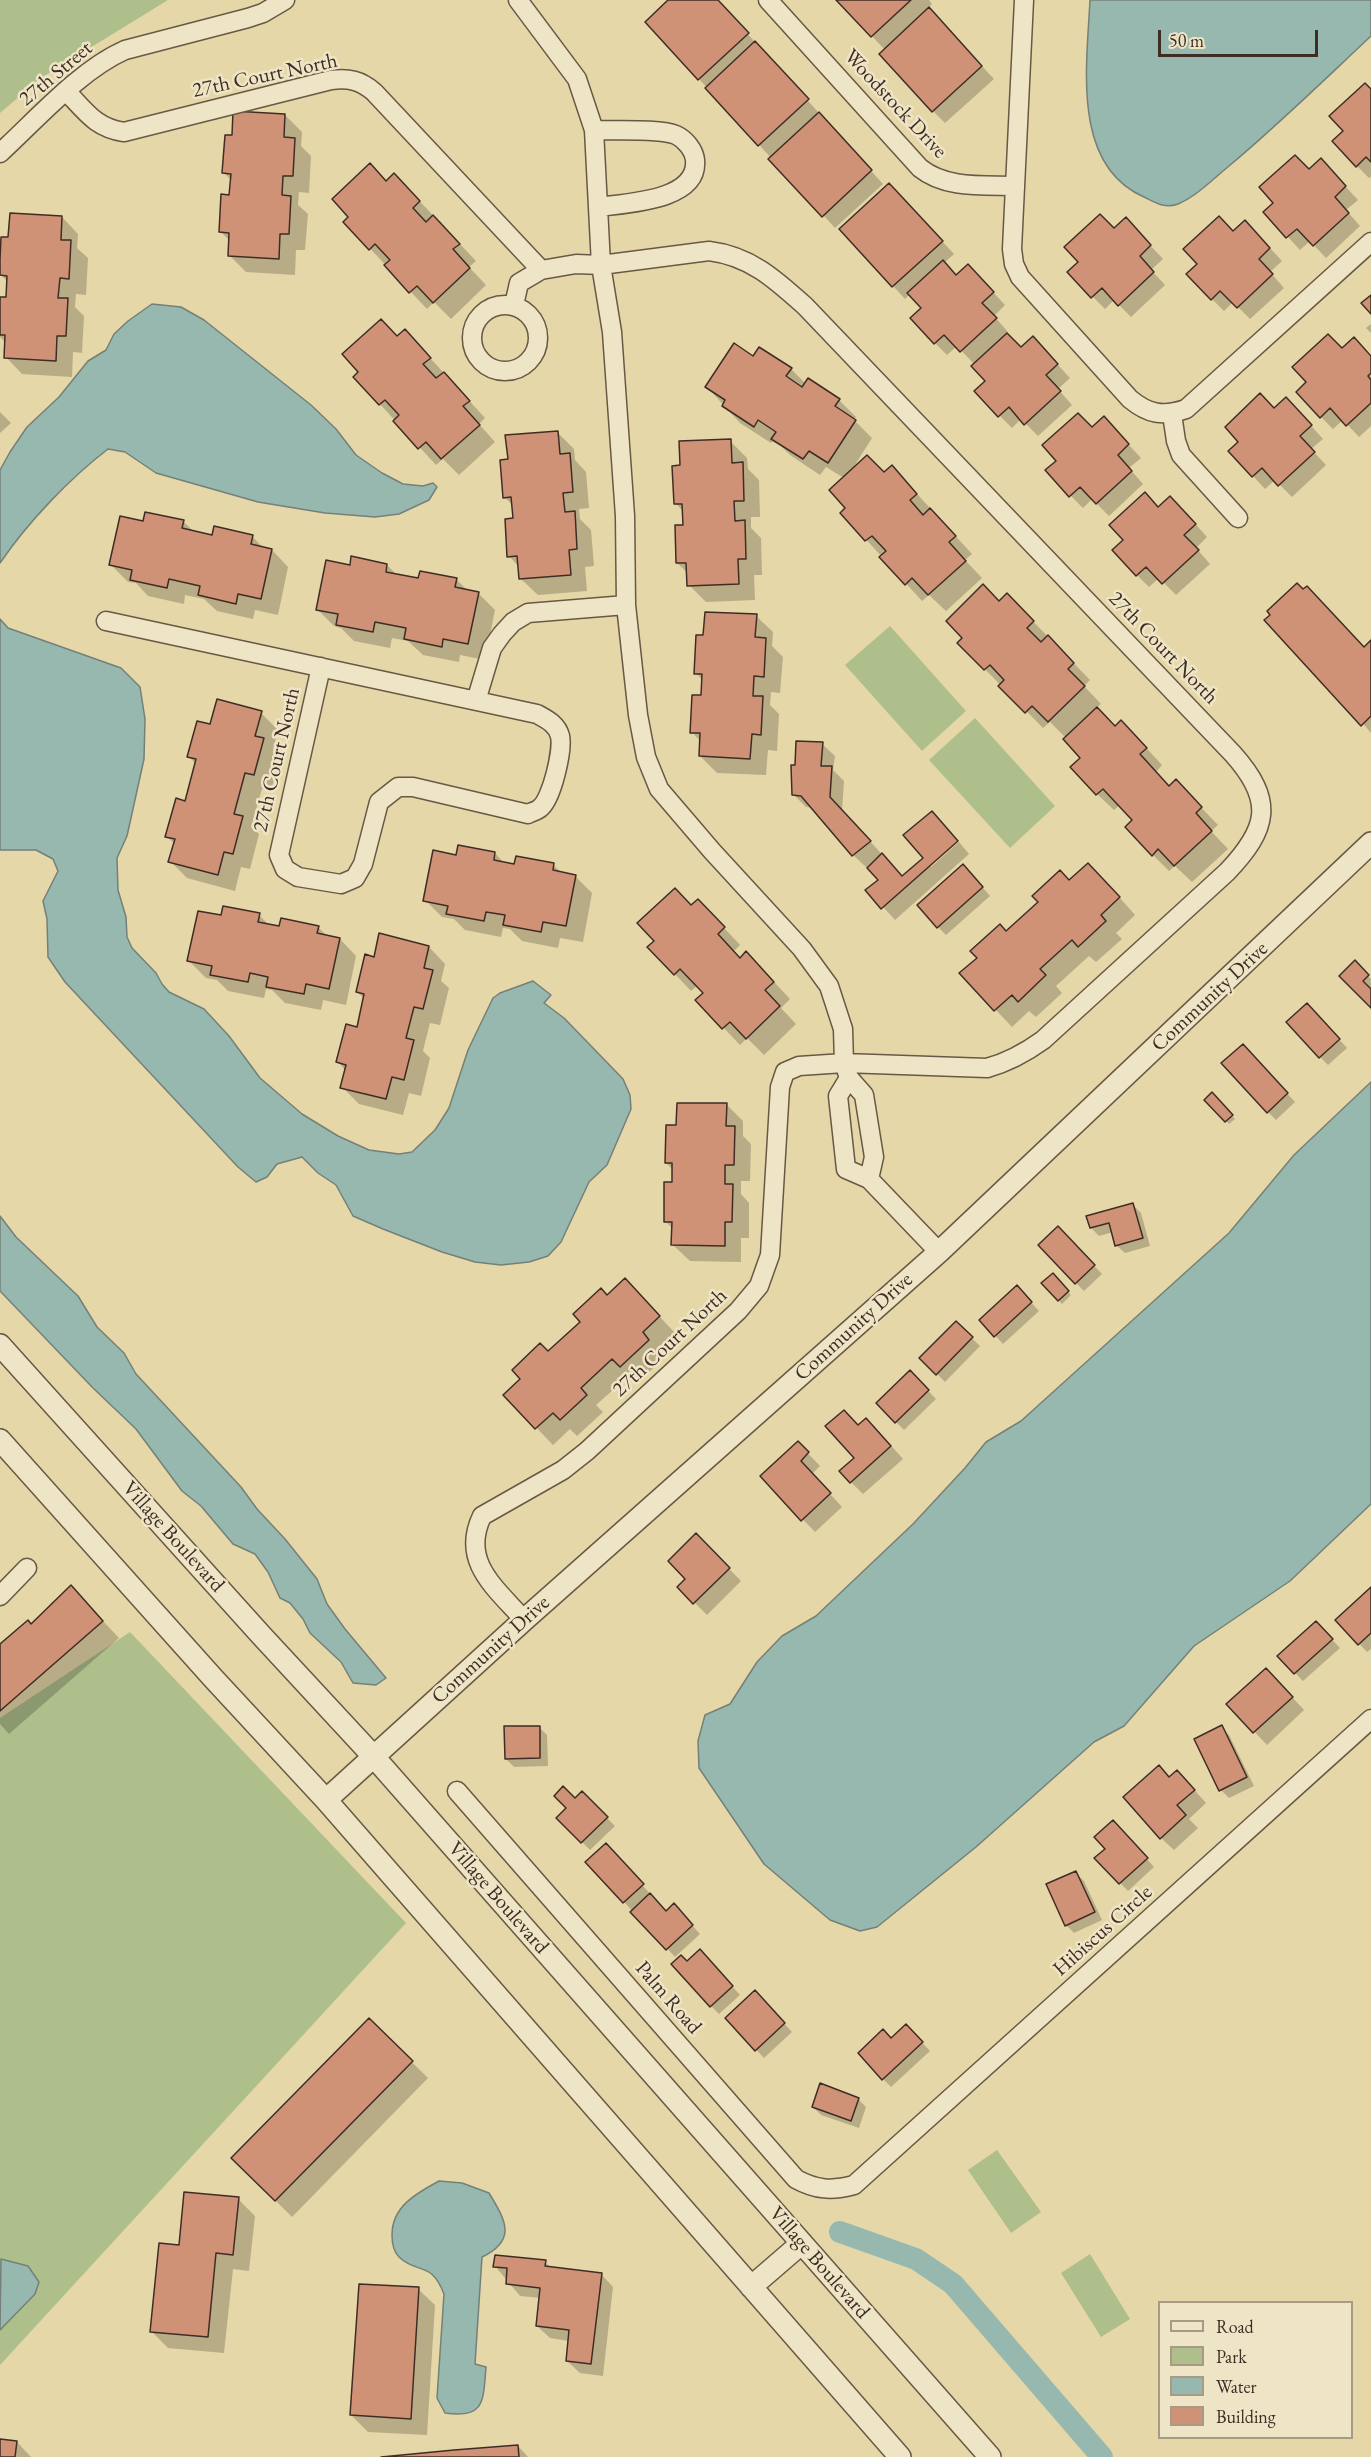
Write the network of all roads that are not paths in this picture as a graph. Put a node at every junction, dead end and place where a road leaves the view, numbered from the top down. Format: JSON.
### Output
{"nodes":[{"id":1,"x":285,"y":0,"type":"edge"},
{"id":2,"x":518,"y":0,"type":"edge"},
{"id":3,"x":768,"y":0,"type":"edge"},
{"id":4,"x":1024,"y":0,"type":"edge"},
{"id":5,"x":67,"y":92,"type":"junction"},
{"id":6,"x":594,"y":130,"type":"junction"},
{"id":7,"x":0,"y":153,"type":"edge"},
{"id":8,"x":1015,"y":186,"type":"junction"},
{"id":9,"x":598,"y":207,"type":"junction"},
{"id":10,"x":1371,"y":242,"type":"edge"},
{"id":11,"x":601,"y":265,"type":"junction"},
{"id":12,"x":541,"y":270,"type":"junction"},
{"id":13,"x":514,"y":305,"type":"dead end"},
{"id":14,"x":1172,"y":414,"type":"junction"},
{"id":15,"x":1238,"y":518,"type":"dead end"},
{"id":16,"x":626,"y":605,"type":"junction"},
{"id":17,"x":106,"y":621,"type":"dead end"},
{"id":18,"x":321,"y":667,"type":"junction"},
{"id":19,"x":476,"y":700,"type":"junction"},
{"id":20,"x":1371,"y":843,"type":"edge"},
{"id":21,"x":846,"y":1070,"type":"junction"},
{"id":22,"x":869,"y":1179,"type":"junction"},
{"id":23,"x":939,"y":1252,"type":"junction"},
{"id":24,"x":0,"y":1345,"type":"edge"},
{"id":25,"x":0,"y":1440,"type":"edge"},
{"id":26,"x":27,"y":1568,"type":"dead end"},
{"id":27,"x":0,"y":1596,"type":"edge"},
{"id":28,"x":524,"y":1620,"type":"junction"},
{"id":29,"x":1371,"y":1719,"type":"edge"},
{"id":30,"x":374,"y":1757,"type":"junction"},
{"id":31,"x":457,"y":1791,"type":"dead end"},
{"id":32,"x":326,"y":1800,"type":"junction"},
{"id":33,"x":864,"y":2176,"type":"joint"},
{"id":34,"x":802,"y":2243,"type":"junction"},
{"id":35,"x":752,"y":2287,"type":"junction"},
{"id":36,"x":900,"y":2457,"type":"edge"},
{"id":37,"x":990,"y":2457,"type":"edge"}],
"edges":[{"from":1,"to":5,"type":"street","name":"27th Street"},
{"from":2,"to":6,"type":"street"},
{"from":3,"to":8,"type":"street","name":"Woodstock Drive"},
{"from":4,"to":8,"type":"street"},
{"from":5,"to":7,"type":"street","name":"27th Street"},
{"from":5,"to":12,"type":"street","name":"27th Court North"},
{"from":6,"to":9,"type":"street"},
{"from":6,"to":9,"type":"street"},
{"from":8,"to":14,"type":"street"},
{"from":9,"to":11,"type":"street"},
{"from":10,"to":14,"type":"street"},
{"from":11,"to":12,"type":"street","name":"27th Court North"},
{"from":11,"to":16,"type":"street"},
{"from":11,"to":21,"type":"street","name":"27th Court North"},
{"from":12,"to":13,"type":"street"},
{"from":14,"to":15,"type":"street"},
{"from":16,"to":19,"type":"street"},
{"from":16,"to":21,"type":"street"},
{"from":17,"to":18,"type":"street","name":"27th Court North"},
{"from":18,"to":19,"type":"street","name":"27th Court North"},
{"from":18,"to":19,"type":"street","name":"27th Court North"},
{"from":20,"to":23,"type":"street","name":"Community Drive"},
{"from":21,"to":22,"type":"street"},
{"from":21,"to":22,"type":"street"},
{"from":21,"to":28,"type":"street","name":"27th Court North"},
{"from":22,"to":23,"type":"street"},
{"from":23,"to":28,"type":"street","name":"Community Drive"},
{"from":24,"to":30,"type":"street","name":"Village Boulevard"},
{"from":25,"to":32,"type":"street"},
{"from":26,"to":27,"type":"street"},
{"from":28,"to":30,"type":"street","name":"Community Drive"},
{"from":29,"to":33,"type":"street","name":"Hibiscus Circle"},
{"from":30,"to":32,"type":"street","name":"Community Drive"},
{"from":30,"to":34,"type":"street","name":"Village Boulevard"},
{"from":31,"to":33,"type":"street","name":"Palm Road"},
{"from":32,"to":35,"type":"street"},
{"from":34,"to":35,"type":"street"},
{"from":34,"to":37,"type":"street","name":"Village Boulevard"},
{"from":35,"to":36,"type":"street"}]}
